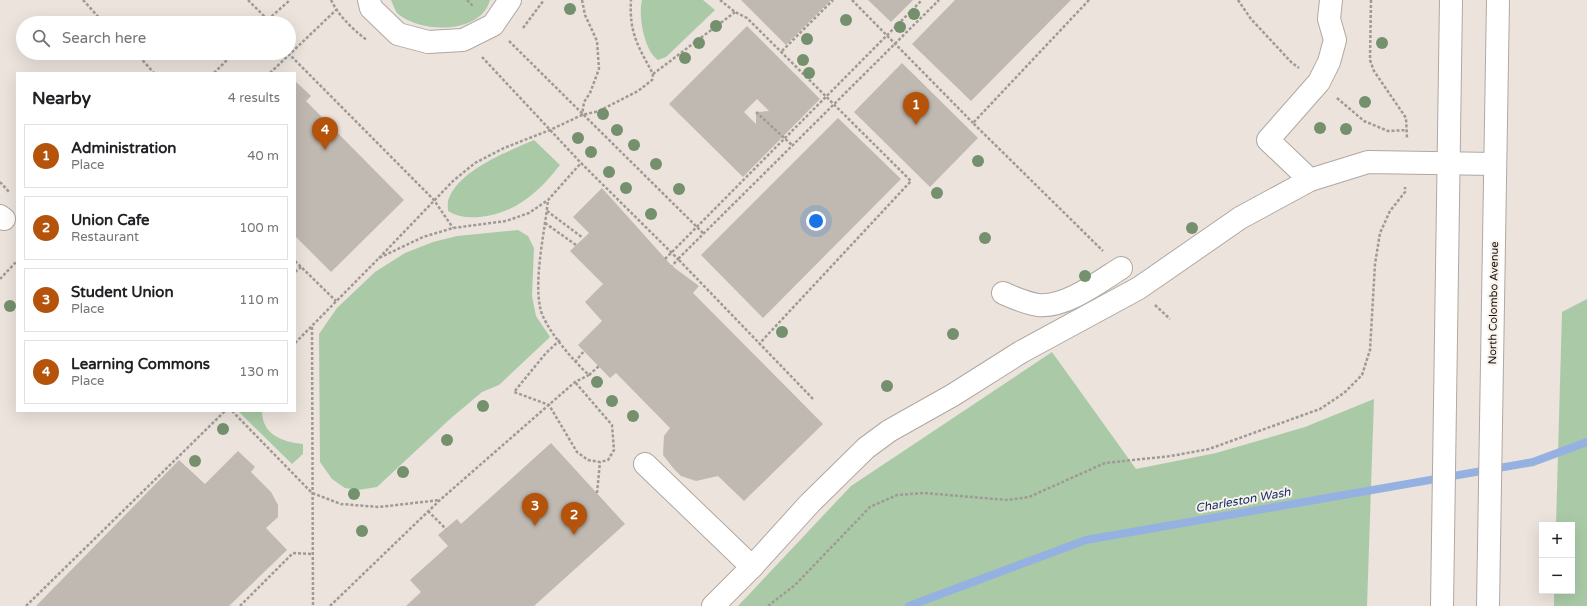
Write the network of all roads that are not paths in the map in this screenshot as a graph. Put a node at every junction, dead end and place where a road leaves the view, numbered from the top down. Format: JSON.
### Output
{"nodes":[{"id":1,"x":369,"y":0,"type":"edge"},
{"id":2,"x":510,"y":0,"type":"edge"},
{"id":3,"x":1331,"y":0,"type":"edge"},
{"id":4,"x":1451,"y":0,"type":"edge"},
{"id":5,"x":1498,"y":0,"type":"edge"},
{"id":6,"x":1448,"y":164,"type":"junction"},
{"id":7,"x":1495,"y":164,"type":"junction"},
{"id":8,"x":1310,"y":180,"type":"junction"},
{"id":9,"x":1121,"y":268,"type":"road end"},
{"id":10,"x":1003,"y":293,"type":"dead end"},
{"id":11,"x":645,"y":464,"type":"dead end"},
{"id":12,"x":752,"y":567,"type":"junction"},
{"id":13,"x":713,"y":606,"type":"edge"},
{"id":14,"x":1442,"y":606,"type":"edge"},
{"id":15,"x":1488,"y":606,"type":"edge"}],
"edges":[{"from":1,"to":2,"type":"street"},
{"from":3,"to":8,"type":"street"},
{"from":4,"to":6,"type":"street"},
{"from":5,"to":7,"type":"street","name":"North Colombo Avenue"},
{"from":6,"to":7,"type":"street"},
{"from":6,"to":8,"type":"street"},
{"from":6,"to":14,"type":"street"},
{"from":7,"to":15,"type":"street","name":"North Colombo Avenue"},
{"from":8,"to":12,"type":"street"},
{"from":9,"to":10,"type":"street"},
{"from":11,"to":12,"type":"street"},
{"from":12,"to":13,"type":"street"}]}
